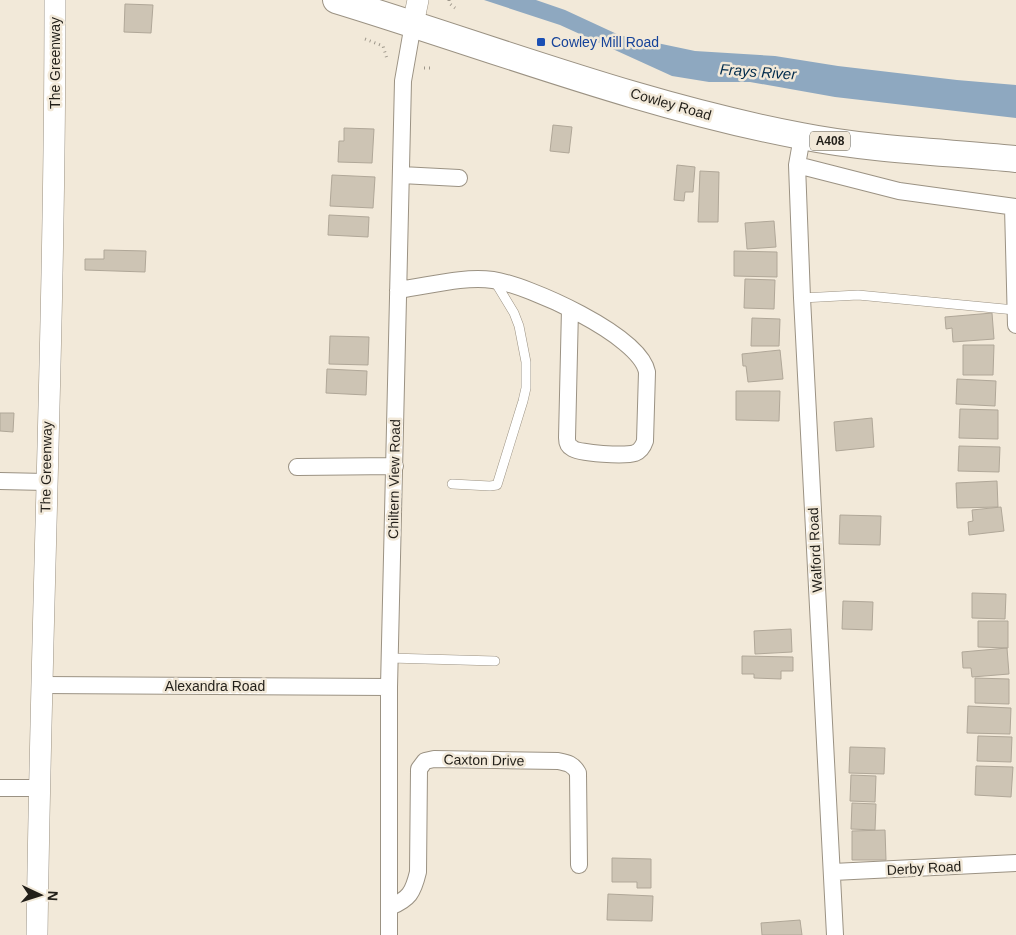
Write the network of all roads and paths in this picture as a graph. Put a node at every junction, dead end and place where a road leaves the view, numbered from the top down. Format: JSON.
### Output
{"nodes":[{"id":1,"x":55,"y":0,"type":"edge"},
{"id":2,"x":336,"y":0,"type":"edge"},
{"id":3,"x":449,"y":0,"type":"edge"},
{"id":4,"x":455,"y":8,"type":"dead end"},
{"id":5,"x":416,"y":12,"type":"edge"},
{"id":6,"x":365,"y":39,"type":"dead end"},
{"id":7,"x":388,"y":67,"type":"dead end"},
{"id":8,"x":420,"y":68,"type":"dead end"},
{"id":9,"x":433,"y":68,"type":"dead end"},
{"id":10,"x":802,"y":136,"type":"junction"},
{"id":11,"x":1016,"y":159,"type":"edge"},
{"id":12,"x":797,"y":166,"type":"junction"},
{"id":13,"x":401,"y":175,"type":"junction"},
{"id":14,"x":458,"y":178,"type":"dead end"},
{"id":15,"x":1014,"y":207,"type":"edge"},
{"id":16,"x":494,"y":280,"type":"junction"},
{"id":17,"x":398,"y":290,"type":"junction"},
{"id":18,"x":802,"y":298,"type":"junction"},
{"id":19,"x":570,"y":309,"type":"junction"},
{"id":20,"x":1016,"y":310,"type":"edge"},
{"id":21,"x":1016,"y":325,"type":"edge"},
{"id":22,"x":395,"y":466,"type":"junction"},
{"id":23,"x":296,"y":468,"type":"dead end"},
{"id":24,"x":0,"y":481,"type":"edge"},
{"id":25,"x":46,"y":482,"type":"junction"},
{"id":26,"x":452,"y":484,"type":"dead end"},
{"id":27,"x":390,"y":658,"type":"junction"},
{"id":28,"x":495,"y":661,"type":"dead end"},
{"id":29,"x":42,"y":685,"type":"junction"},
{"id":30,"x":389,"y":687,"type":"junction"},
{"id":31,"x":0,"y":788,"type":"edge"},
{"id":32,"x":39,"y":788,"type":"junction"},
{"id":33,"x":1016,"y":863,"type":"edge"},
{"id":34,"x":579,"y":865,"type":"dead end"},
{"id":35,"x":833,"y":872,"type":"junction"},
{"id":36,"x":390,"y":908,"type":"junction"},
{"id":37,"x":37,"y":935,"type":"edge"},
{"id":38,"x":390,"y":935,"type":"edge"},
{"id":39,"x":835,"y":935,"type":"edge"}],
"edges":[{"from":1,"to":25,"type":"street","name":"The Greenway"},
{"from":2,"to":5,"type":"main road","name":"Cowley Road","number":"A408"},
{"from":3,"to":4,"type":"path"},
{"from":5,"to":10,"type":"main road","name":"Cowley Road","number":"A408"},
{"from":5,"to":13,"type":"street","name":"Chiltern View Road"},
{"from":6,"to":7,"type":"path"},
{"from":8,"to":9,"type":"path"},
{"from":10,"to":11,"type":"main road","name":"Cowley Road","number":"A408"},
{"from":10,"to":12,"type":"street","name":"Walford Road"},
{"from":12,"to":15,"type":"street"},
{"from":12,"to":18,"type":"street","name":"Walford Road"},
{"from":13,"to":14,"type":"street"},
{"from":13,"to":17,"type":"street","name":"Chiltern View Road"},
{"from":15,"to":20,"type":"street"},
{"from":16,"to":17,"type":"street"},
{"from":16,"to":19,"type":"street"},
{"from":16,"to":26,"type":"lane"},
{"from":17,"to":22,"type":"street","name":"Chiltern View Road"},
{"from":18,"to":20,"type":"lane"},
{"from":18,"to":35,"type":"street","name":"Walford Road"},
{"from":19,"to":19,"type":"street"},
{"from":20,"to":21,"type":"street"},
{"from":22,"to":23,"type":"street"},
{"from":22,"to":27,"type":"street","name":"Chiltern View Road"},
{"from":24,"to":25,"type":"street"},
{"from":25,"to":29,"type":"street","name":"The Greenway"},
{"from":27,"to":28,"type":"lane"},
{"from":27,"to":30,"type":"street","name":"Chiltern View Road"},
{"from":29,"to":30,"type":"street","name":"Alexandra Road"},
{"from":29,"to":32,"type":"street","name":"The Greenway"},
{"from":30,"to":36,"type":"street","name":"Chiltern View Road"},
{"from":31,"to":32,"type":"street"},
{"from":32,"to":37,"type":"street","name":"The Greenway"},
{"from":33,"to":35,"type":"street","name":"Derby Road"},
{"from":34,"to":36,"type":"street","name":"Caxton Drive"},
{"from":35,"to":39,"type":"street","name":"Walford Road"},
{"from":36,"to":38,"type":"street","name":"Chiltern View Road"}]}
